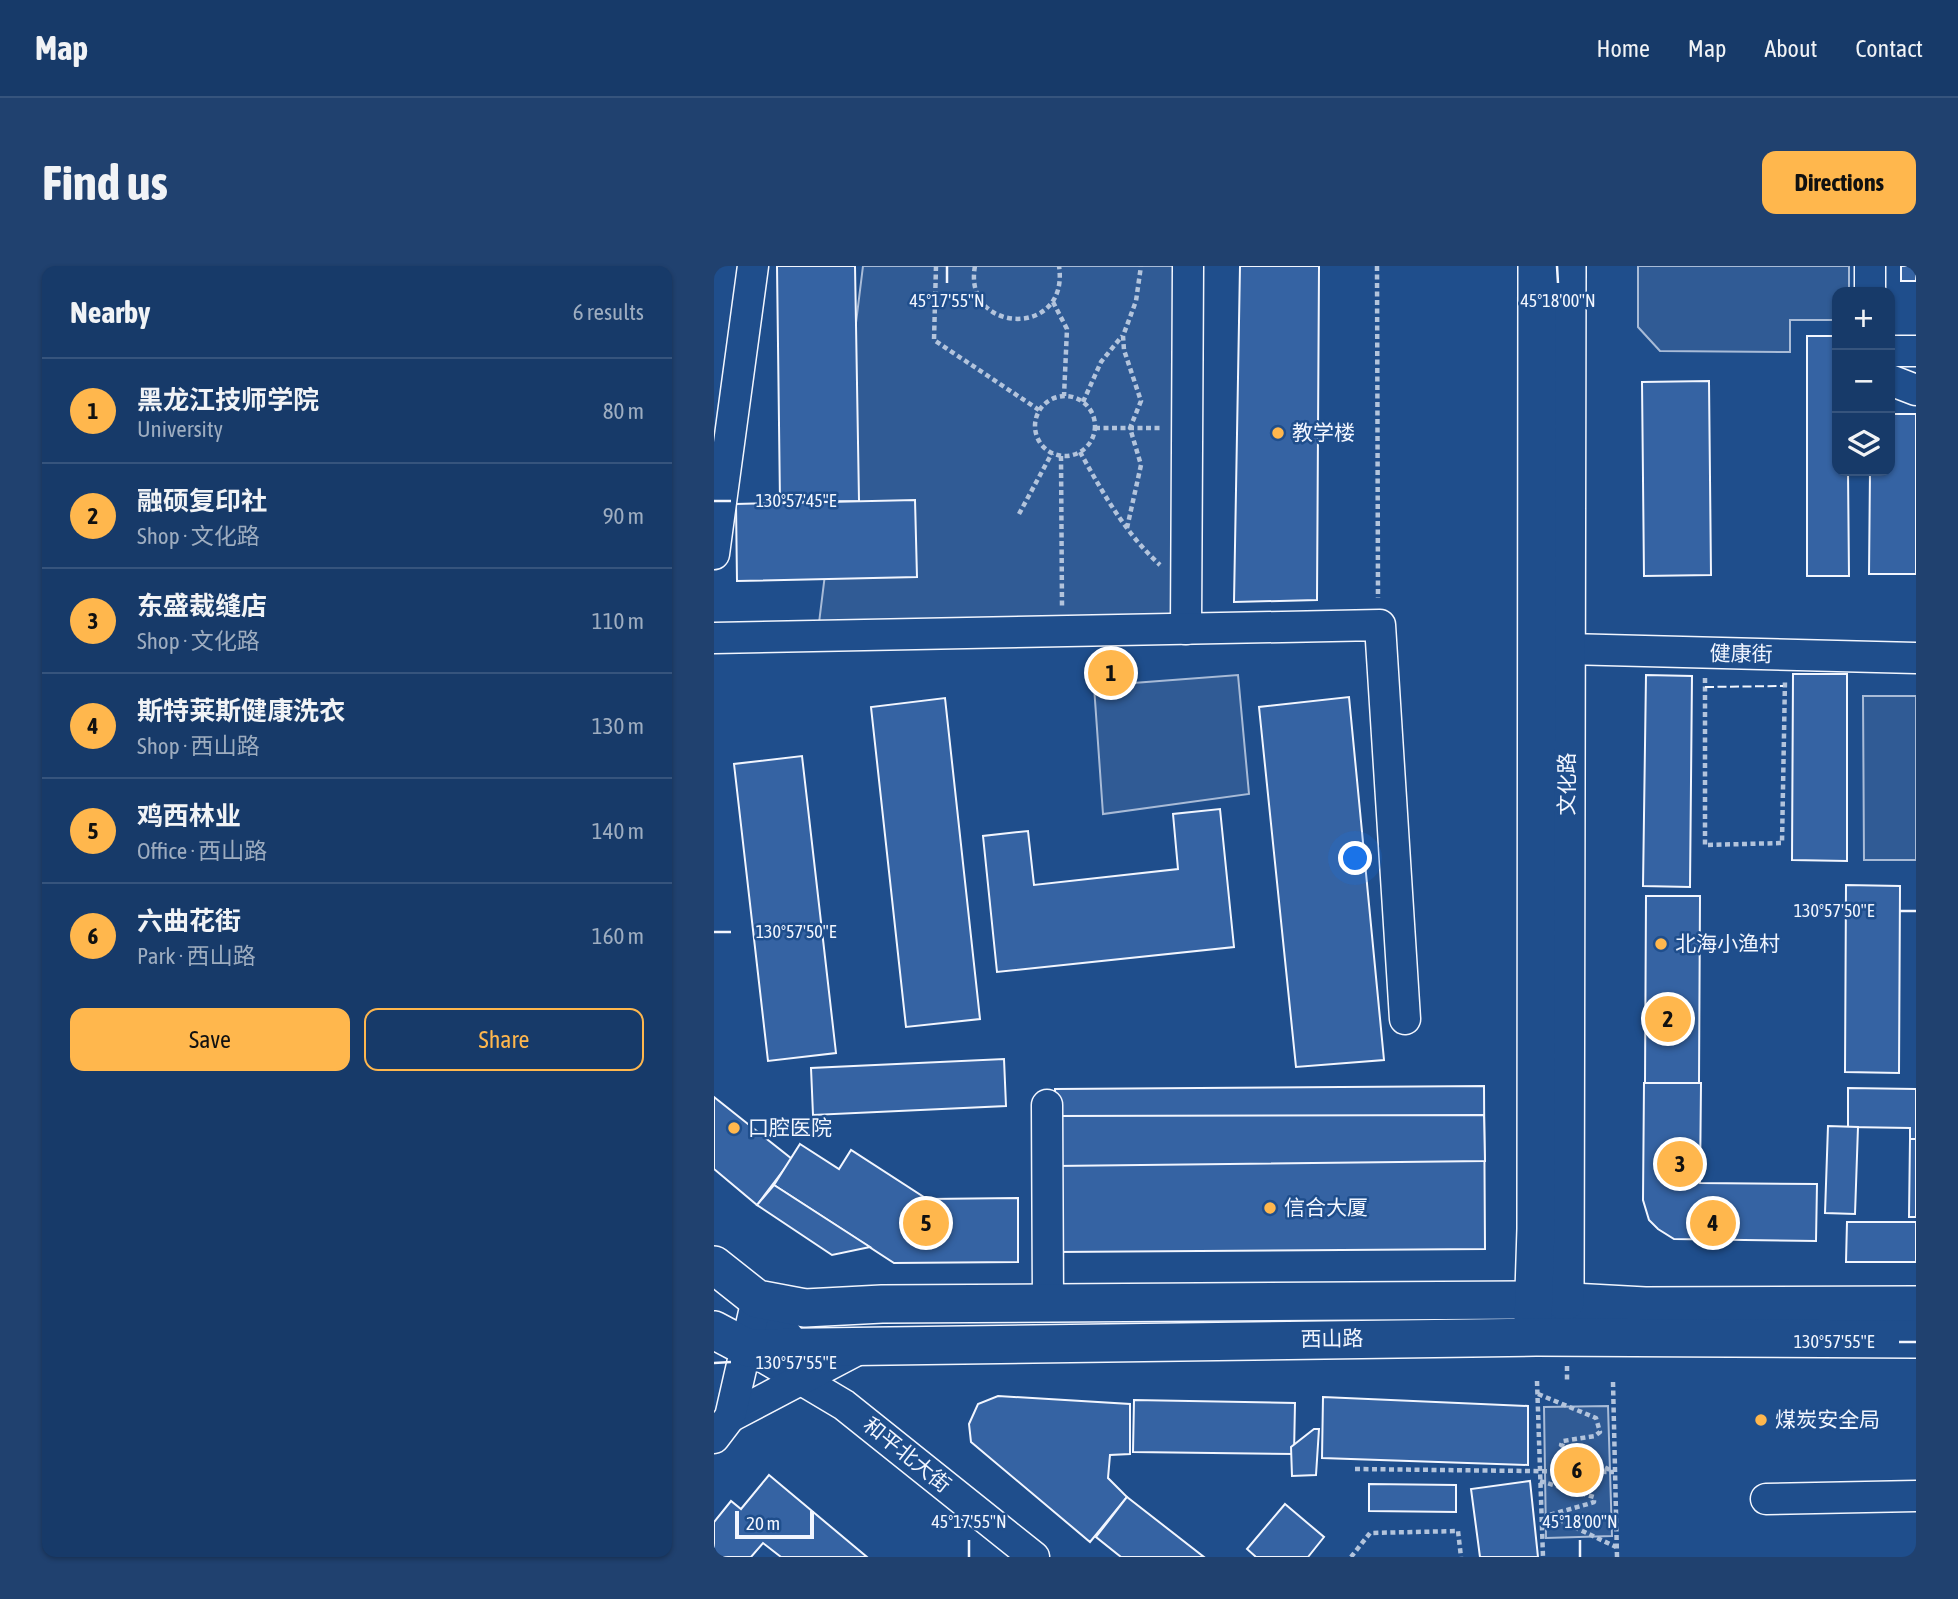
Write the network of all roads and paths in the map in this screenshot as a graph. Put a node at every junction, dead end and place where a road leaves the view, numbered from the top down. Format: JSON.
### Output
{"nodes":[{"id":1,"x":753,"y":266,"type":"edge"},
{"id":2,"x":936,"y":266,"type":"edge"},
{"id":3,"x":975,"y":266,"type":"edge"},
{"id":4,"x":1059,"y":266,"type":"edge"},
{"id":5,"x":1141,"y":266,"type":"edge"},
{"id":6,"x":1188,"y":266,"type":"edge"},
{"id":7,"x":1377,"y":266,"type":"edge"},
{"id":8,"x":1537,"y":266,"type":"edge"},
{"id":9,"x":1567,"y":266,"type":"edge"},
{"id":10,"x":1870,"y":266,"type":"edge"},
{"id":11,"x":1870,"y":287,"type":"edge"},
{"id":12,"x":1052,"y":302,"type":"junction"},
{"id":13,"x":1123,"y":336,"type":"junction"},
{"id":14,"x":1895,"y":351,"type":"edge"},
{"id":15,"x":1916,"y":351,"type":"edge"},
{"id":16,"x":1895,"y":382,"type":"edge"},
{"id":17,"x":1916,"y":390,"type":"edge"},
{"id":18,"x":1064,"y":396,"type":"junction"},
{"id":19,"x":1083,"y":402,"type":"junction"},
{"id":20,"x":1039,"y":410,"type":"junction"},
{"id":21,"x":1095,"y":428,"type":"junction"},
{"id":22,"x":1130,"y":428,"type":"junction"},
{"id":23,"x":1187,"y":428,"type":"junction"},
{"id":24,"x":1080,"y":452,"type":"junction"},
{"id":25,"x":1052,"y":453,"type":"junction"},
{"id":26,"x":1061,"y":456,"type":"junction"},
{"id":27,"x":1019,"y":514,"type":"dead end"},
{"id":28,"x":1127,"y":528,"type":"junction"},
{"id":29,"x":714,"y":554,"type":"edge"},
{"id":30,"x":1377,"y":574,"type":"dead end"},
{"id":31,"x":1186,"y":589,"type":"junction"},
{"id":32,"x":1557,"y":626,"type":"junction"},
{"id":33,"x":1186,"y":629,"type":"junction"},
{"id":34,"x":1062,"y":631,"type":"junction"},
{"id":35,"x":714,"y":638,"type":"edge"},
{"id":36,"x":1704,"y":653,"type":"junction"},
{"id":37,"x":1785,"y":655,"type":"junction"},
{"id":38,"x":1916,"y":658,"type":"edge"},
{"id":39,"x":1405,"y":1019,"type":"dead end"},
{"id":40,"x":1047,"y":1105,"type":"dead end"},
{"id":41,"x":714,"y":1265,"type":"edge"},
{"id":42,"x":1550,"y":1301,"type":"junction"},
{"id":43,"x":1048,"y":1303,"type":"junction"},
{"id":44,"x":1916,"y":1305,"type":"edge"},
{"id":45,"x":1534,"y":1337,"type":"junction"},
{"id":46,"x":792,"y":1338,"type":"junction"},
{"id":47,"x":731,"y":1339,"type":"edge"},
{"id":48,"x":1916,"y":1339,"type":"edge"},
{"id":49,"x":1537,"y":1381,"type":"dead end"},
{"id":50,"x":1613,"y":1382,"type":"dead end"},
{"id":51,"x":1538,"y":1394,"type":"junction"},
{"id":52,"x":722,"y":1427,"type":"edge"},
{"id":53,"x":1355,"y":1469,"type":"dead end"},
{"id":54,"x":1540,"y":1471,"type":"junction"},
{"id":55,"x":1614,"y":1472,"type":"junction"},
{"id":56,"x":1540,"y":1481,"type":"junction"},
{"id":57,"x":1916,"y":1496,"type":"edge"},
{"id":58,"x":1766,"y":1499,"type":"dead end"},
{"id":59,"x":1616,"y":1547,"type":"junction"},
{"id":60,"x":1034,"y":1557,"type":"edge"},
{"id":61,"x":1351,"y":1557,"type":"edge"},
{"id":62,"x":1461,"y":1557,"type":"edge"},
{"id":63,"x":1543,"y":1557,"type":"edge"},
{"id":64,"x":1617,"y":1557,"type":"edge"}],
"edges":[{"from":1,"to":29,"type":"street"},
{"from":2,"to":20,"type":"path"},
{"from":3,"to":12,"type":"path"},
{"from":4,"to":12,"type":"path"},
{"from":5,"to":13,"type":"path"},
{"from":6,"to":23,"type":"street"},
{"from":7,"to":30,"type":"path"},
{"from":8,"to":32,"type":"main road","name":"文化路"},
{"from":9,"to":32,"type":"main road","name":"文化路"},
{"from":10,"to":11,"type":"street"},
{"from":12,"to":18,"type":"path"},
{"from":13,"to":19,"type":"path"},
{"from":13,"to":22,"type":"path"},
{"from":14,"to":15,"type":"street"},
{"from":16,"to":17,"type":"street"},
{"from":18,"to":19,"type":"path"},
{"from":18,"to":20,"type":"path"},
{"from":19,"to":21,"type":"path"},
{"from":20,"to":25,"type":"path"},
{"from":21,"to":22,"type":"path"},
{"from":21,"to":24,"type":"path"},
{"from":22,"to":23,"type":"path"},
{"from":22,"to":28,"type":"path"},
{"from":23,"to":31,"type":"street"},
{"from":24,"to":26,"type":"path"},
{"from":24,"to":28,"type":"path"},
{"from":25,"to":26,"type":"path"},
{"from":25,"to":27,"type":"path"},
{"from":26,"to":34,"type":"path"},
{"from":28,"to":31,"type":"path"},
{"from":31,"to":33,"type":"street"},
{"from":32,"to":36,"type":"street","name":"健康街"},
{"from":32,"to":42,"type":"main road","name":"文化路"},
{"from":33,"to":34,"type":"street"},
{"from":33,"to":39,"type":"street"},
{"from":34,"to":35,"type":"street"},
{"from":36,"to":37,"type":"street","name":"健康街"},
{"from":36,"to":37,"type":"path"},
{"from":37,"to":38,"type":"street","name":"健康街"},
{"from":40,"to":43,"type":"street"},
{"from":41,"to":46,"type":"main road","name":"和平北大街"},
{"from":42,"to":43,"type":"main road","name":"西山路"},
{"from":42,"to":44,"type":"main road","name":"西山路"},
{"from":42,"to":45,"type":"main road"},
{"from":43,"to":46,"type":"main road","name":"西山路"},
{"from":45,"to":46,"type":"main road","name":"西山路"},
{"from":45,"to":48,"type":"main road","name":"西山路"},
{"from":46,"to":47,"type":"main road","name":"西山路"},
{"from":46,"to":47,"type":"street"},
{"from":46,"to":52,"type":"street"},
{"from":46,"to":60,"type":"street","name":"和平北大街"},
{"from":47,"to":52,"type":"street"},
{"from":49,"to":51,"type":"path"},
{"from":50,"to":55,"type":"path"},
{"from":51,"to":54,"type":"path"},
{"from":51,"to":55,"type":"path"},
{"from":53,"to":54,"type":"path"},
{"from":54,"to":55,"type":"path"},
{"from":54,"to":56,"type":"path"},
{"from":55,"to":59,"type":"path"},
{"from":56,"to":59,"type":"path"},
{"from":56,"to":63,"type":"path"},
{"from":57,"to":58,"type":"street"},
{"from":59,"to":64,"type":"path"},
{"from":61,"to":62,"type":"path"}]}
